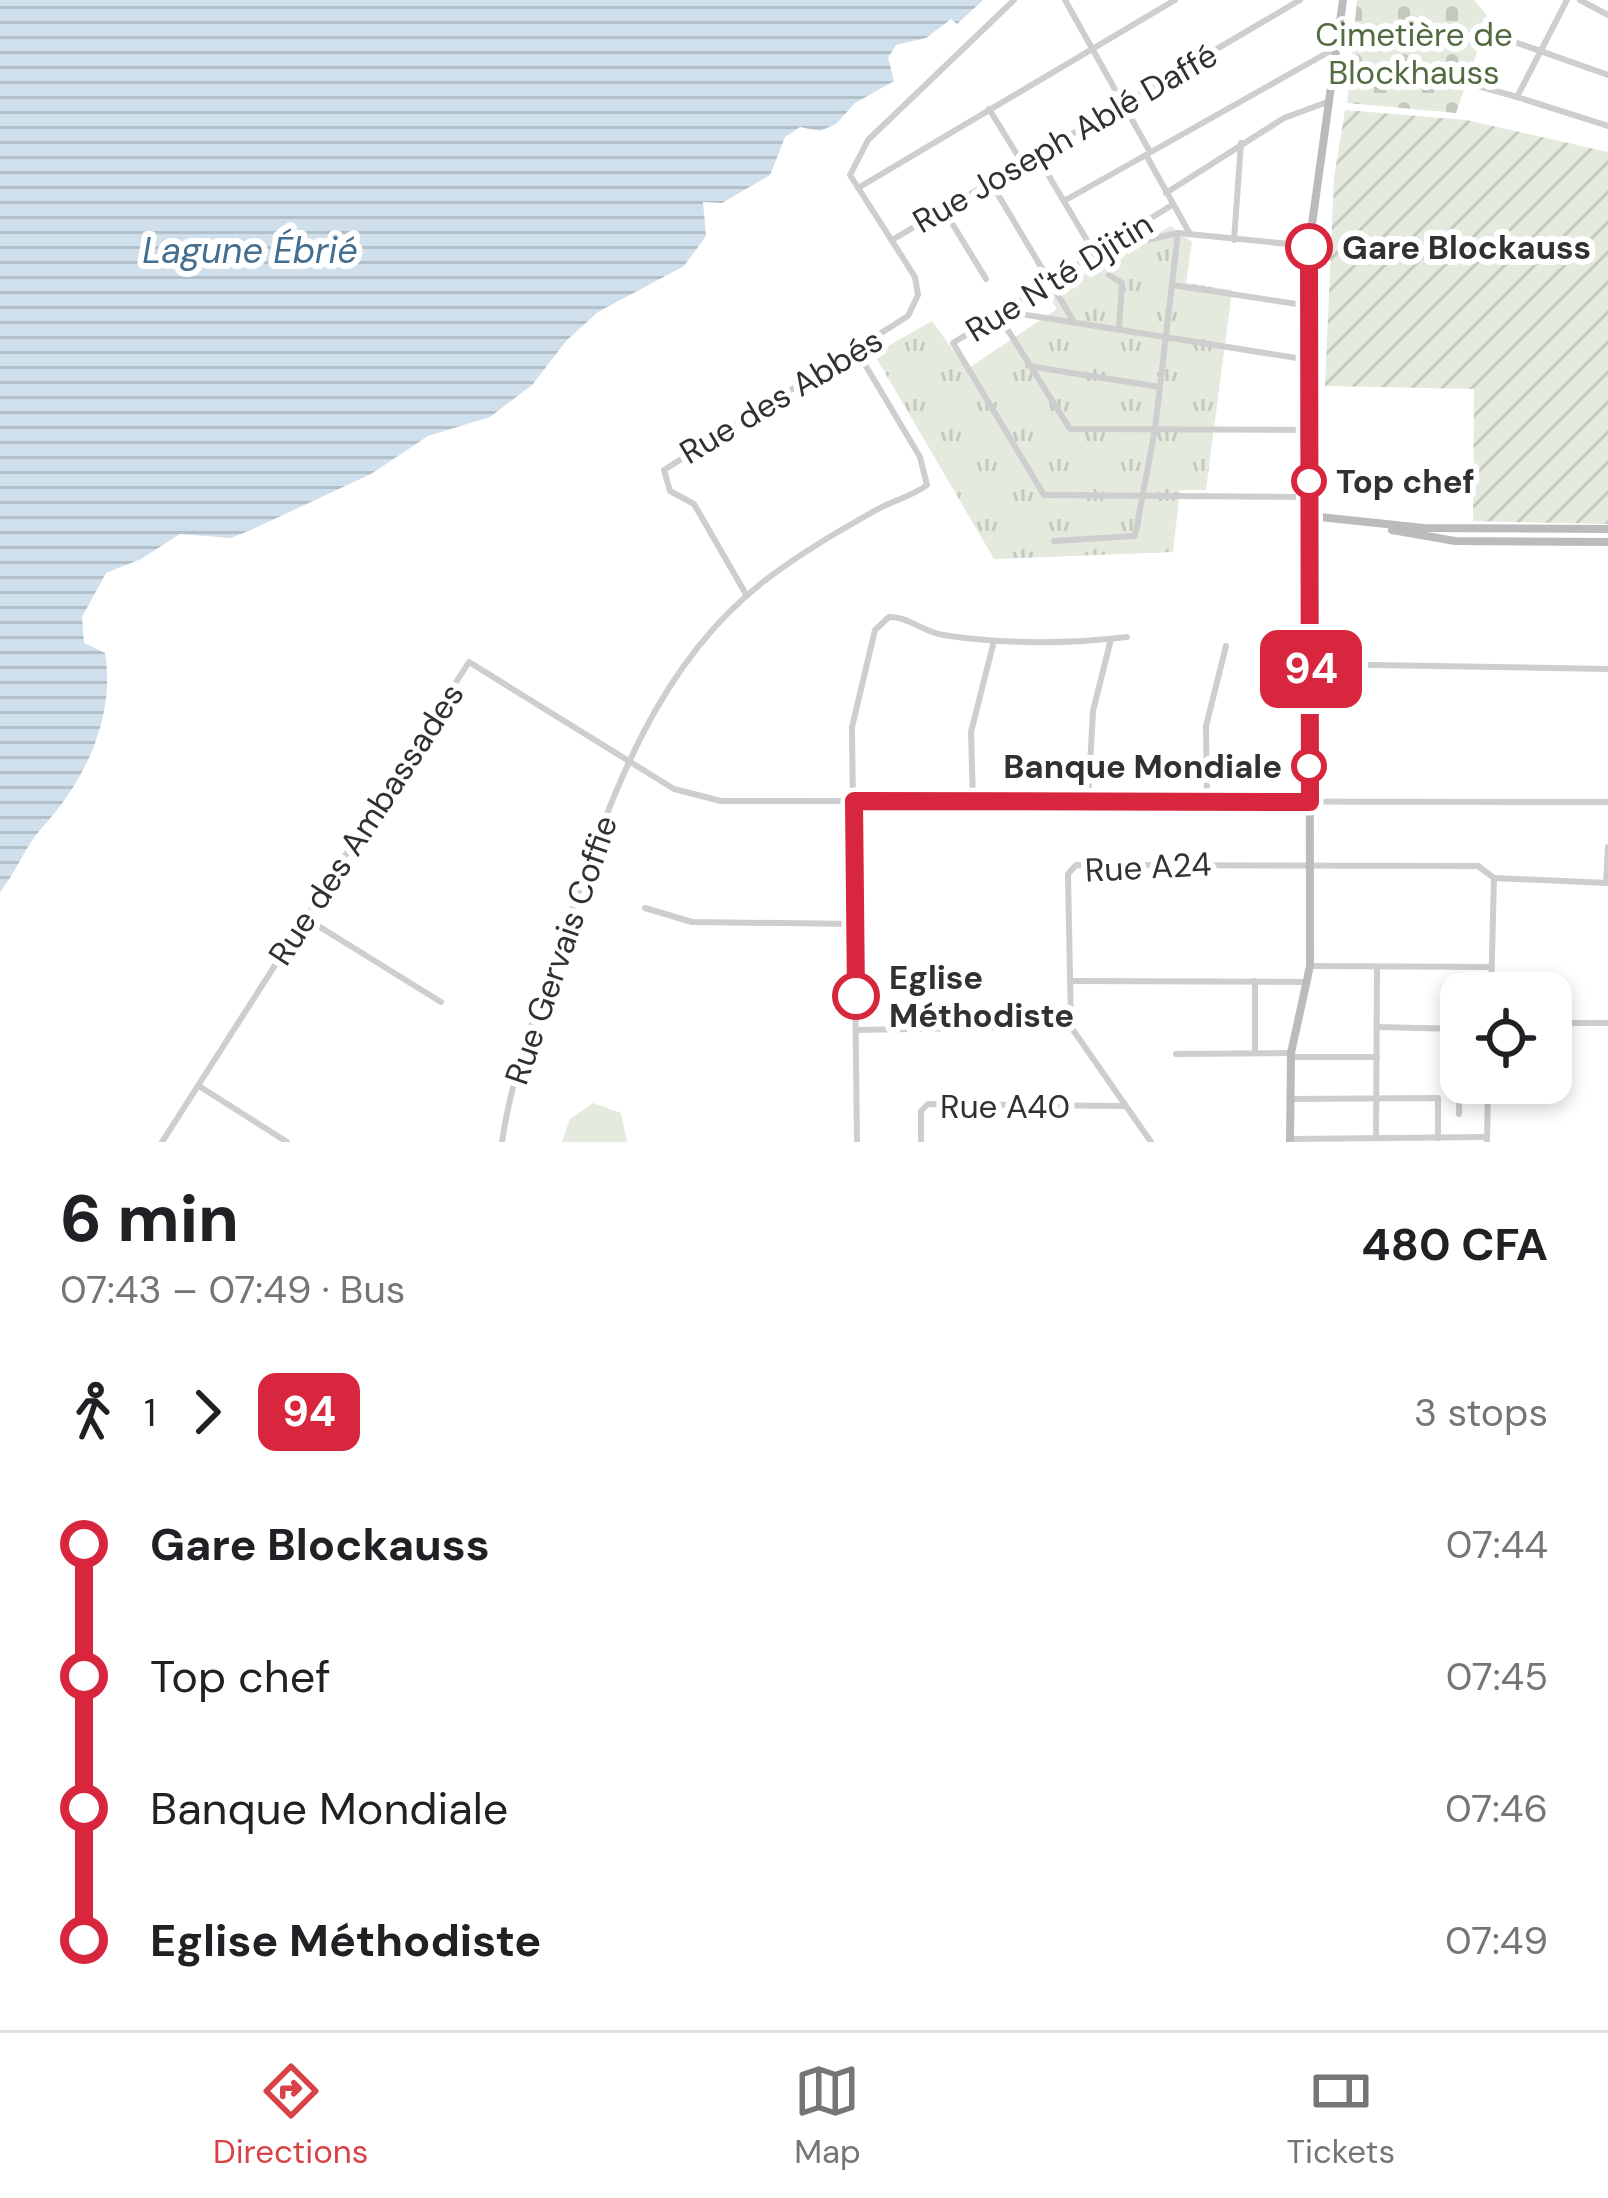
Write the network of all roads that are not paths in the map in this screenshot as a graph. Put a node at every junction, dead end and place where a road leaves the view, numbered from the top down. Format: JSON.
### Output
{"nodes":[{"id":1,"x":1014,"y":0,"type":"edge"},
{"id":2,"x":1064,"y":0,"type":"edge"},
{"id":3,"x":1175,"y":0,"type":"edge"},
{"id":4,"x":1300,"y":0,"type":"edge"},
{"id":5,"x":1343,"y":0,"type":"edge"},
{"id":6,"x":1567,"y":0,"type":"edge"},
{"id":7,"x":1580,"y":0,"type":"edge"},
{"id":8,"x":1608,"y":15,"type":"edge"},
{"id":9,"x":1509,"y":40,"type":"dead end"},
{"id":10,"x":1093,"y":47,"type":"junction"},
{"id":11,"x":1334,"y":49,"type":"junction"},
{"id":12,"x":1541,"y":53,"type":"junction"},
{"id":13,"x":1608,"y":75,"type":"edge"},
{"id":14,"x":1478,"y":86,"type":"dead end"},
{"id":15,"x":1517,"y":97,"type":"junction"},
{"id":16,"x":1330,"y":101,"type":"junction"},
{"id":17,"x":1124,"y":105,"type":"junction"},
{"id":18,"x":989,"y":109,"type":"junction"},
{"id":19,"x":1608,"y":126,"type":"edge"},
{"id":20,"x":1240,"y":143,"type":"junction"},
{"id":21,"x":1148,"y":154,"type":"junction"},
{"id":22,"x":1037,"y":156,"type":"junction"},
{"id":23,"x":1023,"y":164,"type":"junction"},
{"id":24,"x":991,"y":183,"type":"junction"},
{"id":25,"x":858,"y":188,"type":"junction"},
{"id":26,"x":1166,"y":193,"type":"junction"},
{"id":27,"x":1064,"y":201,"type":"junction"},
{"id":28,"x":1172,"y":205,"type":"junction"},
{"id":29,"x":944,"y":209,"type":"junction"},
{"id":30,"x":1178,"y":233,"type":"junction"},
{"id":31,"x":1190,"y":234,"type":"junction"},
{"id":32,"x":1234,"y":239,"type":"junction"},
{"id":33,"x":892,"y":240,"type":"junction"},
{"id":34,"x":1309,"y":246,"type":"junction"},
{"id":35,"x":1094,"y":253,"type":"junction"},
{"id":36,"x":1109,"y":274,"type":"dead end"},
{"id":37,"x":986,"y":279,"type":"dead end"},
{"id":38,"x":1049,"y":282,"type":"junction"},
{"id":39,"x":1172,"y":285,"type":"junction"},
{"id":40,"x":1310,"y":306,"type":"junction"},
{"id":41,"x":1001,"y":313,"type":"junction"},
{"id":42,"x":1074,"y":322,"type":"junction"},
{"id":43,"x":1119,"y":329,"type":"junction"},
{"id":44,"x":1167,"y":337,"type":"junction"},
{"id":45,"x":857,"y":351,"type":"junction"},
{"id":46,"x":1310,"y":360,"type":"junction"},
{"id":47,"x":1028,"y":366,"type":"junction"},
{"id":48,"x":1160,"y":387,"type":"junction"},
{"id":49,"x":1155,"y":430,"type":"junction"},
{"id":50,"x":1310,"y":430,"type":"junction"},
{"id":51,"x":1143,"y":496,"type":"junction"},
{"id":52,"x":1309,"y":496,"type":"junction"},
{"id":53,"x":1310,"y":516,"type":"junction"},
{"id":54,"x":1367,"y":524,"type":"junction"},
{"id":55,"x":1608,"y":529,"type":"edge"},
{"id":56,"x":1054,"y":541,"type":"dead end"},
{"id":57,"x":1608,"y":542,"type":"edge"},
{"id":58,"x":747,"y":596,"type":"junction"},
{"id":59,"x":1127,"y":637,"type":"dead end"},
{"id":60,"x":1112,"y":639,"type":"junction"},
{"id":61,"x":994,"y":640,"type":"junction"},
{"id":62,"x":1226,"y":646,"type":"dead end"},
{"id":63,"x":1311,"y":664,"type":"junction"},
{"id":64,"x":1608,"y":669,"type":"edge"},
{"id":65,"x":627,"y":760,"type":"junction"},
{"id":66,"x":854,"y":801,"type":"junction"},
{"id":67,"x":973,"y":801,"type":"junction"},
{"id":68,"x":1088,"y":801,"type":"junction"},
{"id":69,"x":1207,"y":802,"type":"junction"},
{"id":70,"x":1310,"y":802,"type":"junction"},
{"id":71,"x":1608,"y":802,"type":"edge"},
{"id":72,"x":1608,"y":847,"type":"edge"},
{"id":73,"x":1310,"y":865,"type":"junction"},
{"id":74,"x":1494,"y":878,"type":"junction"},
{"id":75,"x":1607,"y":883,"type":"edge"},
{"id":76,"x":645,"y":908,"type":"dead end"},
{"id":77,"x":307,"y":919,"type":"junction"},
{"id":78,"x":856,"y":924,"type":"junction"},
{"id":79,"x":1310,"y":966,"type":"junction"},
{"id":80,"x":1377,"y":966,"type":"junction"},
{"id":81,"x":1492,"y":968,"type":"junction"},
{"id":82,"x":1492,"y":972,"type":"edge"},
{"id":83,"x":1073,"y":981,"type":"junction"},
{"id":84,"x":1255,"y":982,"type":"junction"},
{"id":85,"x":1306,"y":982,"type":"junction"},
{"id":86,"x":441,"y":1002,"type":"dead end"},
{"id":87,"x":1572,"y":1023,"type":"edge"},
{"id":88,"x":1608,"y":1023,"type":"edge"},
{"id":89,"x":1071,"y":1026,"type":"junction"},
{"id":90,"x":1377,"y":1028,"type":"junction"},
{"id":91,"x":1440,"y":1029,"type":"edge"},
{"id":92,"x":856,"y":1030,"type":"junction"},
{"id":93,"x":1255,"y":1052,"type":"junction"},
{"id":94,"x":1176,"y":1054,"type":"dead end"},
{"id":95,"x":1291,"y":1054,"type":"junction"},
{"id":96,"x":1377,"y":1057,"type":"junction"},
{"id":97,"x":200,"y":1086,"type":"junction"},
{"id":98,"x":1291,"y":1099,"type":"junction"},
{"id":99,"x":1376,"y":1099,"type":"junction"},
{"id":100,"x":1459,"y":1104,"type":"edge"},
{"id":101,"x":1488,"y":1104,"type":"edge"},
{"id":102,"x":1125,"y":1106,"type":"junction"},
{"id":103,"x":1459,"y":1114,"type":"dead end"},
{"id":104,"x":1376,"y":1138,"type":"junction"},
{"id":105,"x":1438,"y":1138,"type":"junction"},
{"id":106,"x":1487,"y":1140,"type":"edge"},
{"id":107,"x":1290,"y":1141,"type":"edge"},
{"id":108,"x":162,"y":1142,"type":"edge"},
{"id":109,"x":287,"y":1142,"type":"edge"},
{"id":110,"x":502,"y":1142,"type":"edge"},
{"id":111,"x":856,"y":1142,"type":"edge"},
{"id":112,"x":921,"y":1142,"type":"edge"},
{"id":113,"x":1151,"y":1142,"type":"edge"}],
"edges":[{"from":1,"to":25,"type":"street"},
{"from":2,"to":10,"type":"street"},
{"from":3,"to":10,"type":"street"},
{"from":4,"to":17,"type":"street","name":"Rue Joseph Ablé Daffé"},
{"from":5,"to":11,"type":"street"},
{"from":6,"to":12,"type":"street"},
{"from":7,"to":8,"type":"street"},
{"from":9,"to":12,"type":"street"},
{"from":10,"to":17,"type":"street"},
{"from":10,"to":18,"type":"street"},
{"from":11,"to":16,"type":"street"},
{"from":11,"to":21,"type":"street"},
{"from":12,"to":13,"type":"street"},
{"from":12,"to":15,"type":"street"},
{"from":14,"to":15,"type":"street"},
{"from":15,"to":19,"type":"street"},
{"from":16,"to":20,"type":"street"},
{"from":16,"to":34,"type":"street"},
{"from":17,"to":21,"type":"street"},
{"from":17,"to":22,"type":"street","name":"Rue Joseph Ablé Daffé"},
{"from":18,"to":23,"type":"street"},
{"from":18,"to":25,"type":"street"},
{"from":20,"to":26,"type":"street"},
{"from":20,"to":32,"type":"street"},
{"from":21,"to":26,"type":"street"},
{"from":21,"to":27,"type":"street"},
{"from":22,"to":23,"type":"street","name":"Rue Joseph Ablé Daffé"},
{"from":22,"to":27,"type":"street"},
{"from":23,"to":24,"type":"street","name":"Rue Joseph Ablé Daffé"},
{"from":24,"to":29,"type":"street","name":"Rue Joseph Ablé Daffé"},
{"from":24,"to":38,"type":"street"},
{"from":25,"to":33,"type":"street","name":"Rue des Abbés"},
{"from":26,"to":28,"type":"street"},
{"from":27,"to":35,"type":"street"},
{"from":28,"to":31,"type":"street"},
{"from":28,"to":35,"type":"street","name":"Rue N'té Djitin"},
{"from":29,"to":33,"type":"street","name":"Rue Joseph Ablé Daffé"},
{"from":29,"to":37,"type":"street"},
{"from":30,"to":31,"type":"street"},
{"from":30,"to":35,"type":"street"},
{"from":30,"to":39,"type":"street"},
{"from":31,"to":32,"type":"street"},
{"from":32,"to":34,"type":"street"},
{"from":33,"to":45,"type":"street","name":"Rue des Abbés"},
{"from":34,"to":40,"type":"street"},
{"from":35,"to":38,"type":"street","name":"Rue N'té Djitin"},
{"from":36,"to":43,"type":"street"},
{"from":38,"to":41,"type":"street","name":"Rue N'té Djitin"},
{"from":38,"to":42,"type":"street"},
{"from":39,"to":40,"type":"street"},
{"from":39,"to":44,"type":"street"},
{"from":40,"to":46,"type":"street"},
{"from":41,"to":42,"type":"street"},
{"from":41,"to":47,"type":"street"},
{"from":41,"to":51,"type":"street","name":"Rue N'té Djitin"},
{"from":42,"to":43,"type":"street"},
{"from":43,"to":44,"type":"street"},
{"from":44,"to":46,"type":"street"},
{"from":44,"to":48,"type":"street"},
{"from":45,"to":58,"type":"street","name":"Rue Gervais Coffie"},
{"from":45,"to":58,"type":"street","name":"Rue des Abbés"},
{"from":46,"to":50,"type":"street"},
{"from":47,"to":48,"type":"street"},
{"from":47,"to":49,"type":"street"},
{"from":48,"to":49,"type":"street"},
{"from":49,"to":50,"type":"street"},
{"from":49,"to":51,"type":"street"},
{"from":50,"to":52,"type":"street"},
{"from":51,"to":52,"type":"street","name":"Rue N'té Djitin"},
{"from":51,"to":56,"type":"street"},
{"from":52,"to":53,"type":"street"},
{"from":53,"to":54,"type":"street"},
{"from":53,"to":63,"type":"street"},
{"from":54,"to":55,"type":"street"},
{"from":54,"to":57,"type":"street"},
{"from":58,"to":65,"type":"street","name":"Rue Gervais Coffie"},
{"from":59,"to":60,"type":"street"},
{"from":60,"to":61,"type":"street"},
{"from":60,"to":68,"type":"street"},
{"from":61,"to":66,"type":"street"},
{"from":61,"to":67,"type":"street"},
{"from":62,"to":69,"type":"street"},
{"from":63,"to":64,"type":"street"},
{"from":63,"to":70,"type":"street"},
{"from":65,"to":66,"type":"street"},
{"from":65,"to":77,"type":"street","name":"Rue des Ambassades"},
{"from":65,"to":110,"type":"street","name":"Rue Gervais Coffie"},
{"from":66,"to":67,"type":"street"},
{"from":66,"to":78,"type":"street"},
{"from":67,"to":68,"type":"street"},
{"from":68,"to":69,"type":"street"},
{"from":69,"to":70,"type":"street"},
{"from":70,"to":71,"type":"street"},
{"from":70,"to":73,"type":"street"},
{"from":72,"to":75,"type":"street"},
{"from":73,"to":74,"type":"street"},
{"from":73,"to":79,"type":"street"},
{"from":73,"to":83,"type":"street","name":"Rue A24"},
{"from":74,"to":75,"type":"street"},
{"from":74,"to":81,"type":"street"},
{"from":76,"to":78,"type":"street"},
{"from":77,"to":86,"type":"street"},
{"from":77,"to":97,"type":"street","name":"Rue des Ambassades"},
{"from":78,"to":92,"type":"street"},
{"from":79,"to":80,"type":"street"},
{"from":79,"to":85,"type":"street"},
{"from":80,"to":81,"type":"street"},
{"from":80,"to":90,"type":"street"},
{"from":81,"to":82,"type":"street"},
{"from":83,"to":84,"type":"street"},
{"from":83,"to":89,"type":"street","name":"Rue A24"},
{"from":84,"to":85,"type":"street"},
{"from":84,"to":93,"type":"street"},
{"from":85,"to":95,"type":"street"},
{"from":87,"to":88,"type":"street"},
{"from":89,"to":92,"type":"street"},
{"from":89,"to":102,"type":"street"},
{"from":90,"to":91,"type":"street"},
{"from":90,"to":96,"type":"street"},
{"from":92,"to":111,"type":"street"},
{"from":93,"to":94,"type":"street"},
{"from":93,"to":95,"type":"street"},
{"from":95,"to":96,"type":"street"},
{"from":95,"to":98,"type":"street"},
{"from":96,"to":99,"type":"street"},
{"from":97,"to":108,"type":"street","name":"Rue des Ambassades"},
{"from":97,"to":109,"type":"street"},
{"from":98,"to":99,"type":"street"},
{"from":98,"to":107,"type":"street"},
{"from":99,"to":104,"type":"street"},
{"from":99,"to":105,"type":"street"},
{"from":100,"to":103,"type":"street"},
{"from":101,"to":106,"type":"street"},
{"from":102,"to":112,"type":"street","name":"Rue A40"},
{"from":102,"to":113,"type":"street"},
{"from":104,"to":105,"type":"street"},
{"from":104,"to":107,"type":"street"},
{"from":105,"to":106,"type":"street"}]}
